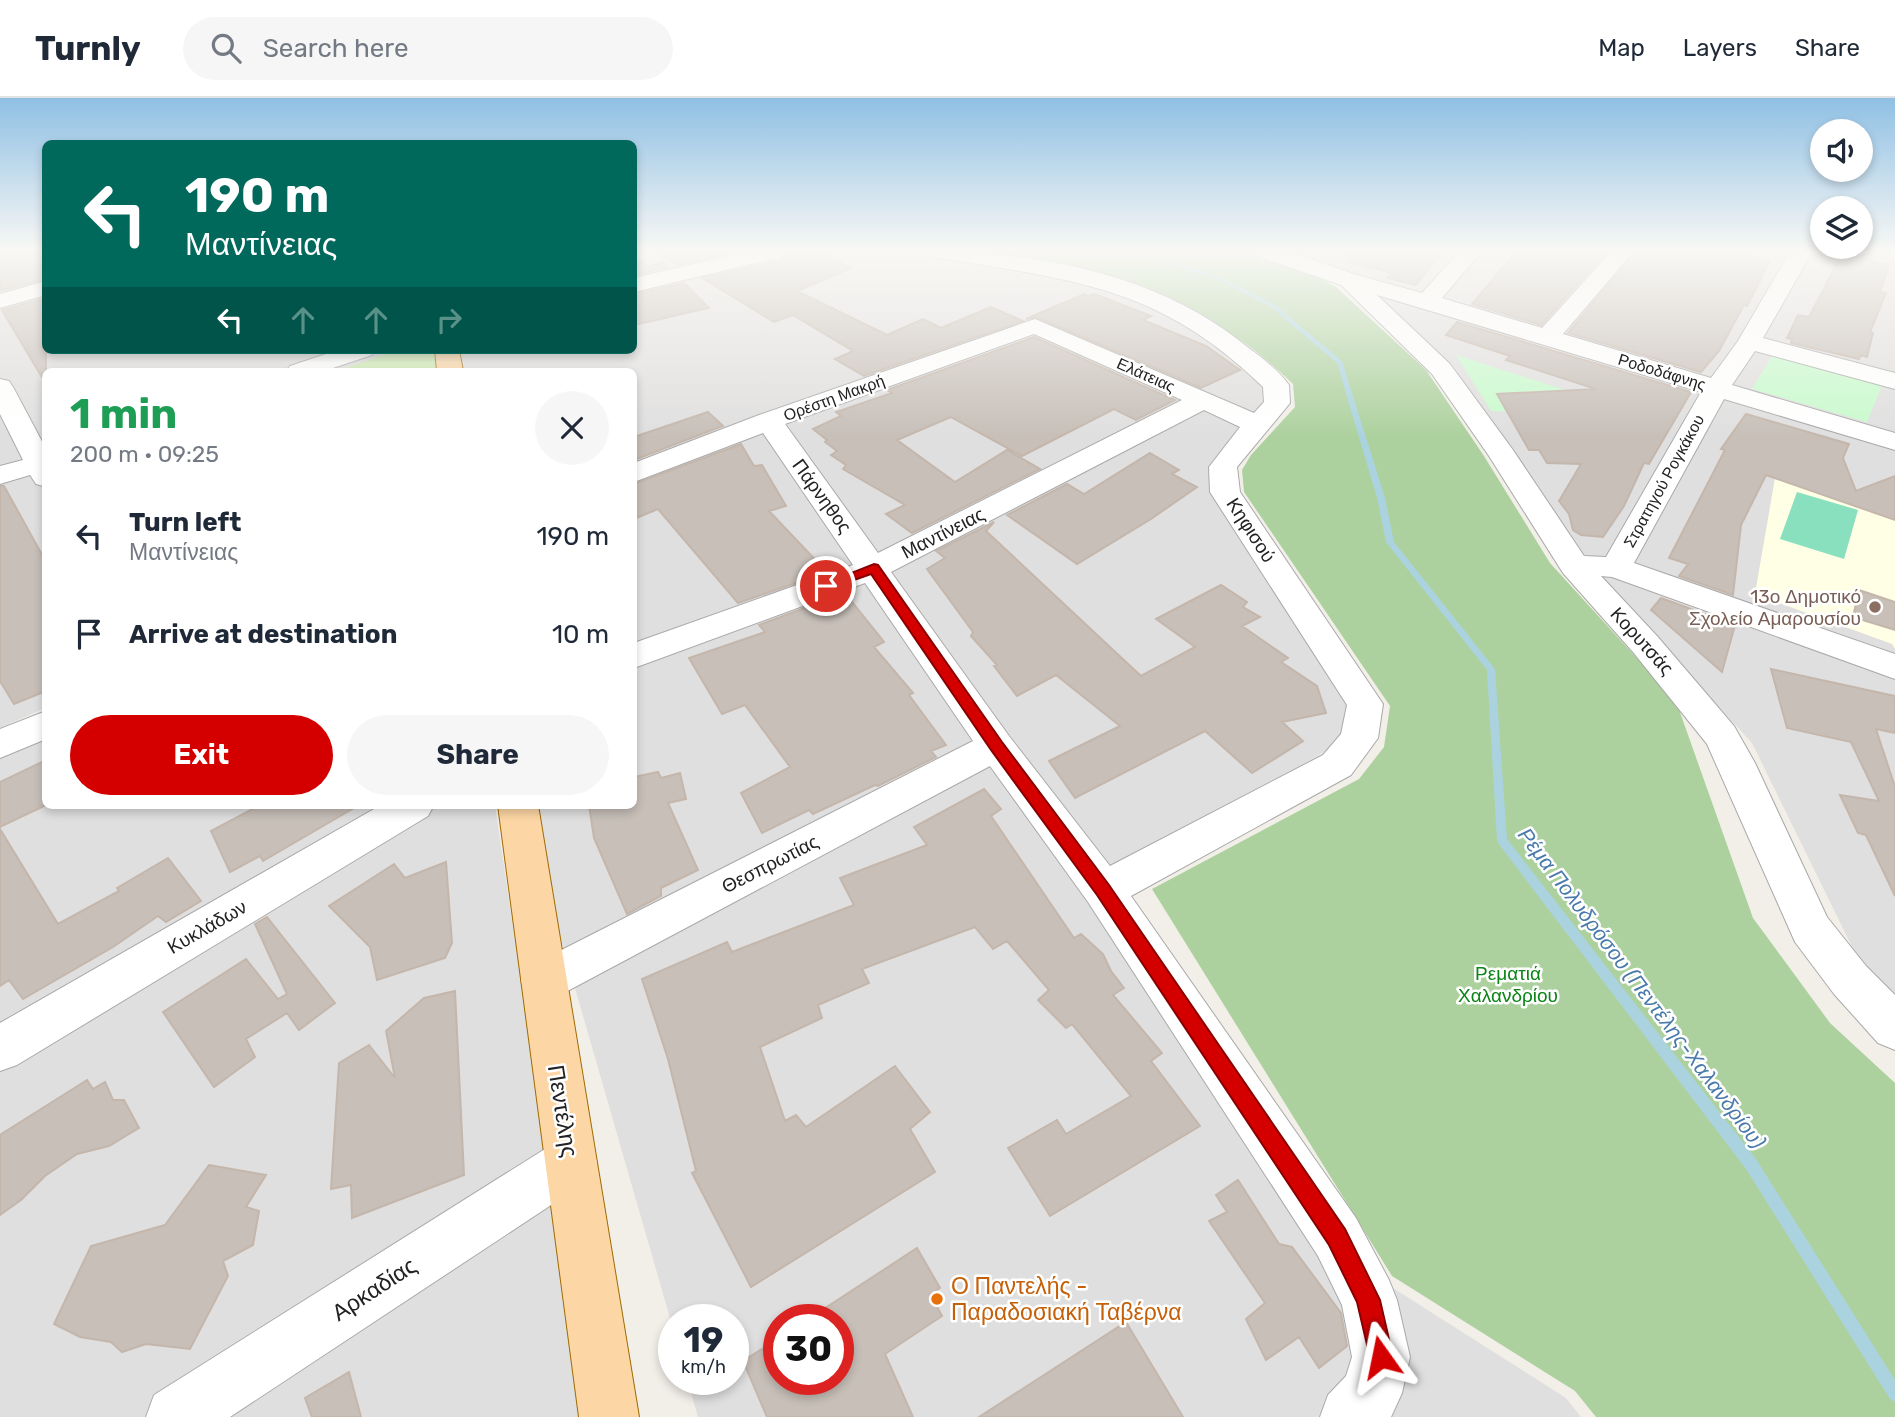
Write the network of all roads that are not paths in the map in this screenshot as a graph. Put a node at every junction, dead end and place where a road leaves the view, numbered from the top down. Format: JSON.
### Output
{"nodes":[{"id":1,"x":1182,"y":314,"type":"edge"},
{"id":2,"x":1384,"y":314,"type":"edge"},
{"id":3,"x":1469,"y":314,"type":"edge"},
{"id":4,"x":1568,"y":314,"type":"edge"},
{"id":5,"x":1765,"y":314,"type":"edge"},
{"id":6,"x":1035,"y":326,"type":"joint"},
{"id":7,"x":1547,"y":337,"type":"junction"},
{"id":8,"x":1749,"y":342,"type":"junction"},
{"id":9,"x":348,"y":354,"type":"edge"},
{"id":10,"x":305,"y":365,"type":"edge"},
{"id":11,"x":1895,"y":381,"type":"edge"},
{"id":12,"x":0,"y":387,"type":"edge"},
{"id":13,"x":1716,"y":389,"type":"junction"},
{"id":14,"x":1203,"y":400,"type":"junction"},
{"id":15,"x":769,"y":421,"type":"junction"},
{"id":16,"x":1258,"y":425,"type":"junction"},
{"id":17,"x":1895,"y":442,"type":"edge"},
{"id":18,"x":42,"y":466,"type":"edge"},
{"id":19,"x":42,"y":468,"type":"edge"},
{"id":20,"x":637,"y":472,"type":"edge"},
{"id":21,"x":0,"y":475,"type":"edge"},
{"id":22,"x":1574,"y":566,"type":"junction"},
{"id":23,"x":1616,"y":567,"type":"junction"},
{"id":24,"x":874,"y":568,"type":"junction"},
{"id":25,"x":637,"y":655,"type":"edge"},
{"id":26,"x":1895,"y":667,"type":"edge"},
{"id":27,"x":42,"y":726,"type":"edge"},
{"id":28,"x":0,"y":744,"type":"edge"},
{"id":29,"x":996,"y":746,"type":"junction"},
{"id":30,"x":407,"y":809,"type":"edge"},
{"id":31,"x":519,"y":809,"type":"edge"},
{"id":32,"x":1103,"y":890,"type":"junction"},
{"id":33,"x":544,"y":981,"type":"junction"},
{"id":34,"x":1895,"y":1028,"type":"edge"},
{"id":35,"x":0,"y":1049,"type":"edge"},
{"id":36,"x":571,"y":1162,"type":"junction"},
{"id":37,"x":176,"y":1417,"type":"edge"},
{"id":38,"x":609,"y":1417,"type":"edge"},
{"id":39,"x":1350,"y":1417,"type":"edge"}],
"edges":[{"from":1,"to":16,"type":"street","name":"Κηφισού"},
{"from":2,"to":22,"type":"street","name":"Κορυτσάς"},
{"from":3,"to":7,"type":"street","name":"Ροδοδάφνης"},
{"from":4,"to":7,"type":"street"},
{"from":5,"to":8,"type":"street","name":"Στρατηγού Ρογκάκου"},
{"from":6,"to":14,"type":"street","name":"Ελάτειας"},
{"from":6,"to":15,"type":"street","name":"Ορέστη Μακρή"},
{"from":7,"to":13,"type":"street","name":"Ροδοδάφνης"},
{"from":8,"to":11,"type":"street"},
{"from":8,"to":13,"type":"street","name":"Στρατηγού Ρογκάκου"},
{"from":9,"to":10,"type":"street"},
{"from":12,"to":18,"type":"street"},
{"from":13,"to":17,"type":"street","name":"Ροδοδάφνης"},
{"from":13,"to":23,"type":"street","name":"Στρατηγού Ρογκάκου"},
{"from":14,"to":16,"type":"street","name":"Ελάτειας"},
{"from":14,"to":24,"type":"street","name":"Μαντίνειας"},
{"from":15,"to":20,"type":"street","name":"Ορέστη Μακρή"},
{"from":15,"to":24,"type":"street","name":"Πάρνηθος"},
{"from":16,"to":32,"type":"street","name":"Κηφισού"},
{"from":19,"to":21,"type":"street"},
{"from":22,"to":23,"type":"street","name":"Στρατηγού Ρογκάκου"},
{"from":22,"to":34,"type":"street","name":"Κορυτσάς"},
{"from":23,"to":26,"type":"street"},
{"from":24,"to":25,"type":"street","name":"Μαντίνειας"},
{"from":24,"to":29,"type":"street","name":"Πάρνηθος"},
{"from":27,"to":28,"type":"street"},
{"from":29,"to":32,"type":"street","name":"Πάρνηθος"},
{"from":29,"to":33,"type":"street","name":"Θεσπρωτίας"},
{"from":30,"to":35,"type":"street","name":"Κυκλάδων"},
{"from":31,"to":33,"type":"main road","name":"Πεντέλης"},
{"from":32,"to":39,"type":"street","name":"Πάρνηθος"},
{"from":33,"to":36,"type":"main road","name":"Πεντέλης"},
{"from":36,"to":37,"type":"street","name":"Αρκαδίας"},
{"from":36,"to":38,"type":"main road","name":"Πεντέλης"}]}
